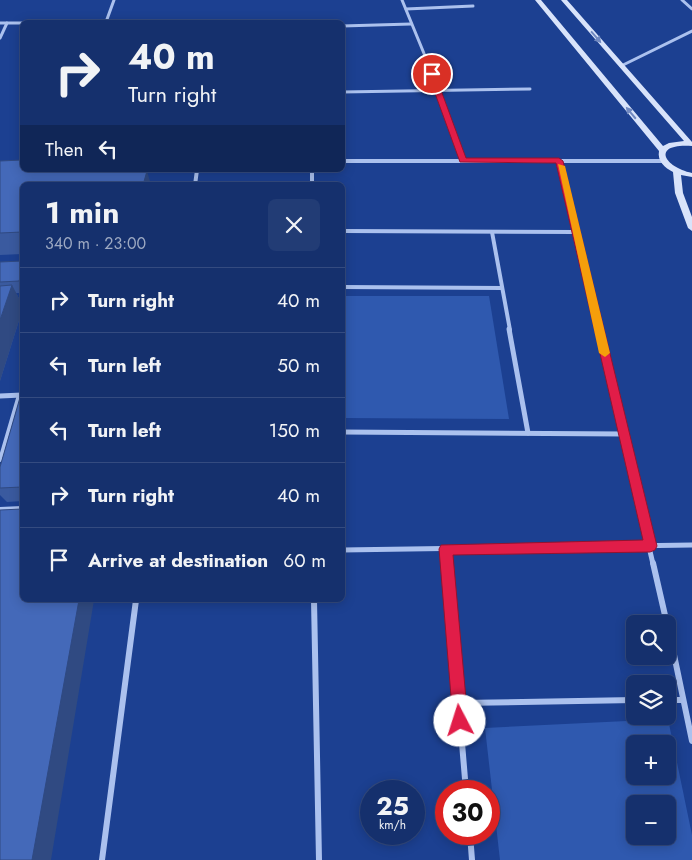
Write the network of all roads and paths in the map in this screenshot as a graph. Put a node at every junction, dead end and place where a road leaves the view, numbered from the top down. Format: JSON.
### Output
{"nodes":[{"id":1,"x":114,"y":0,"type":"edge"},
{"id":2,"x":402,"y":0,"type":"edge"},
{"id":3,"x":538,"y":0,"type":"edge"},
{"id":4,"x":564,"y":0,"type":"edge"},
{"id":5,"x":682,"y":0,"type":"edge"},
{"id":6,"x":473,"y":6,"type":"dead end"},
{"id":7,"x":406,"y":9,"type":"junction"},
{"id":8,"x":692,"y":10,"type":"edge"},
{"id":9,"x":107,"y":20,"type":"edge"},
{"id":10,"x":0,"y":23,"type":"edge"},
{"id":11,"x":7,"y":23,"type":"junction"},
{"id":12,"x":20,"y":23,"type":"edge"},
{"id":13,"x":411,"y":24,"type":"junction"},
{"id":14,"x":345,"y":26,"type":"edge"},
{"id":15,"x":692,"y":31,"type":"edge"},
{"id":16,"x":0,"y":38,"type":"edge"},
{"id":17,"x":621,"y":66,"type":"junction"},
{"id":18,"x":530,"y":89,"type":"dead end"},
{"id":19,"x":439,"y":90,"type":"junction"},
{"id":20,"x":345,"y":92,"type":"edge"},
{"id":21,"x":691,"y":144,"type":"edge"},
{"id":22,"x":662,"y":150,"type":"junction"},
{"id":23,"x":463,"y":160,"type":"junction"},
{"id":24,"x":345,"y":161,"type":"edge"},
{"id":25,"x":559,"y":161,"type":"junction"},
{"id":26,"x":663,"y":161,"type":"junction"},
{"id":27,"x":677,"y":172,"type":"junction"},
{"id":28,"x":692,"y":175,"type":"edge"},
{"id":29,"x":692,"y":228,"type":"edge"},
{"id":30,"x":345,"y":231,"type":"edge"},
{"id":31,"x":492,"y":232,"type":"junction"},
{"id":32,"x":576,"y":232,"type":"junction"},
{"id":33,"x":345,"y":287,"type":"edge"},
{"id":34,"x":502,"y":288,"type":"junction"},
{"id":35,"x":20,"y":395,"type":"edge"},
{"id":36,"x":0,"y":396,"type":"edge"},
{"id":37,"x":20,"y":398,"type":"edge"},
{"id":38,"x":345,"y":432,"type":"edge"},
{"id":39,"x":528,"y":433,"type":"junction"},
{"id":40,"x":624,"y":434,"type":"junction"},
{"id":41,"x":0,"y":460,"type":"edge"},
{"id":42,"x":0,"y":508,"type":"edge"},
{"id":43,"x":20,"y":508,"type":"edge"},
{"id":44,"x":650,"y":546,"type":"junction"},
{"id":45,"x":692,"y":546,"type":"edge"},
{"id":46,"x":446,"y":549,"type":"junction"},
{"id":47,"x":345,"y":550,"type":"edge"},
{"id":48,"x":136,"y":602,"type":"edge"},
{"id":49,"x":314,"y":602,"type":"edge"},
{"id":50,"x":665,"y":615,"type":"edge"},
{"id":51,"x":676,"y":665,"type":"edge"},
{"id":52,"x":626,"y":700,"type":"edge"},
{"id":53,"x":676,"y":700,"type":"edge"},
{"id":54,"x":683,"y":700,"type":"junction"},
{"id":55,"x":459,"y":703,"type":"junction"},
{"id":56,"x":692,"y":741,"type":"edge"},
{"id":57,"x":465,"y":780,"type":"edge"},
{"id":58,"x":471,"y":845,"type":"edge"},
{"id":59,"x":102,"y":860,"type":"edge"},
{"id":60,"x":319,"y":860,"type":"edge"},
{"id":61,"x":472,"y":860,"type":"edge"}],
"edges":[{"from":1,"to":9,"type":"street"},
{"from":2,"to":7,"type":"street"},
{"from":22,"to":3,"type":"street","one_way":true},
{"from":4,"to":17,"type":"street","one_way":true},
{"from":5,"to":8,"type":"street"},
{"from":6,"to":7,"type":"street"},
{"from":7,"to":13,"type":"street"},
{"from":10,"to":11,"type":"street"},
{"from":11,"to":12,"type":"street"},
{"from":11,"to":16,"type":"street"},
{"from":13,"to":14,"type":"street"},
{"from":13,"to":19,"type":"street"},
{"from":15,"to":17,"type":"street"},
{"from":17,"to":21,"type":"street"},
{"from":18,"to":19,"type":"street"},
{"from":19,"to":20,"type":"street"},
{"from":19,"to":23,"type":"street"},
{"from":21,"to":22,"type":"street"},
{"from":22,"to":26,"type":"street"},
{"from":23,"to":24,"type":"street"},
{"from":23,"to":25,"type":"street"},
{"from":25,"to":26,"type":"street"},
{"from":25,"to":32,"type":"street"},
{"from":26,"to":27,"type":"street"},
{"from":27,"to":28,"type":"street"},
{"from":27,"to":29,"type":"street"},
{"from":30,"to":31,"type":"street"},
{"from":31,"to":32,"type":"street"},
{"from":31,"to":34,"type":"street"},
{"from":32,"to":40,"type":"street"},
{"from":33,"to":34,"type":"street"},
{"from":34,"to":39,"type":"street"},
{"from":35,"to":36,"type":"street"},
{"from":37,"to":41,"type":"lane"},
{"from":38,"to":39,"type":"street"},
{"from":39,"to":40,"type":"street"},
{"from":40,"to":44,"type":"street"},
{"from":42,"to":43,"type":"lane"},
{"from":44,"to":45,"type":"street"},
{"from":44,"to":46,"type":"street"},
{"from":44,"to":50,"type":"street"},
{"from":46,"to":47,"type":"street"},
{"from":46,"to":55,"type":"street"},
{"from":48,"to":59,"type":"street"},
{"from":49,"to":60,"type":"street"},
{"from":51,"to":54,"type":"street"},
{"from":52,"to":55,"type":"street"},
{"from":53,"to":54,"type":"street"},
{"from":54,"to":56,"type":"street"},
{"from":55,"to":57,"type":"street"},
{"from":58,"to":61,"type":"street"}]}
